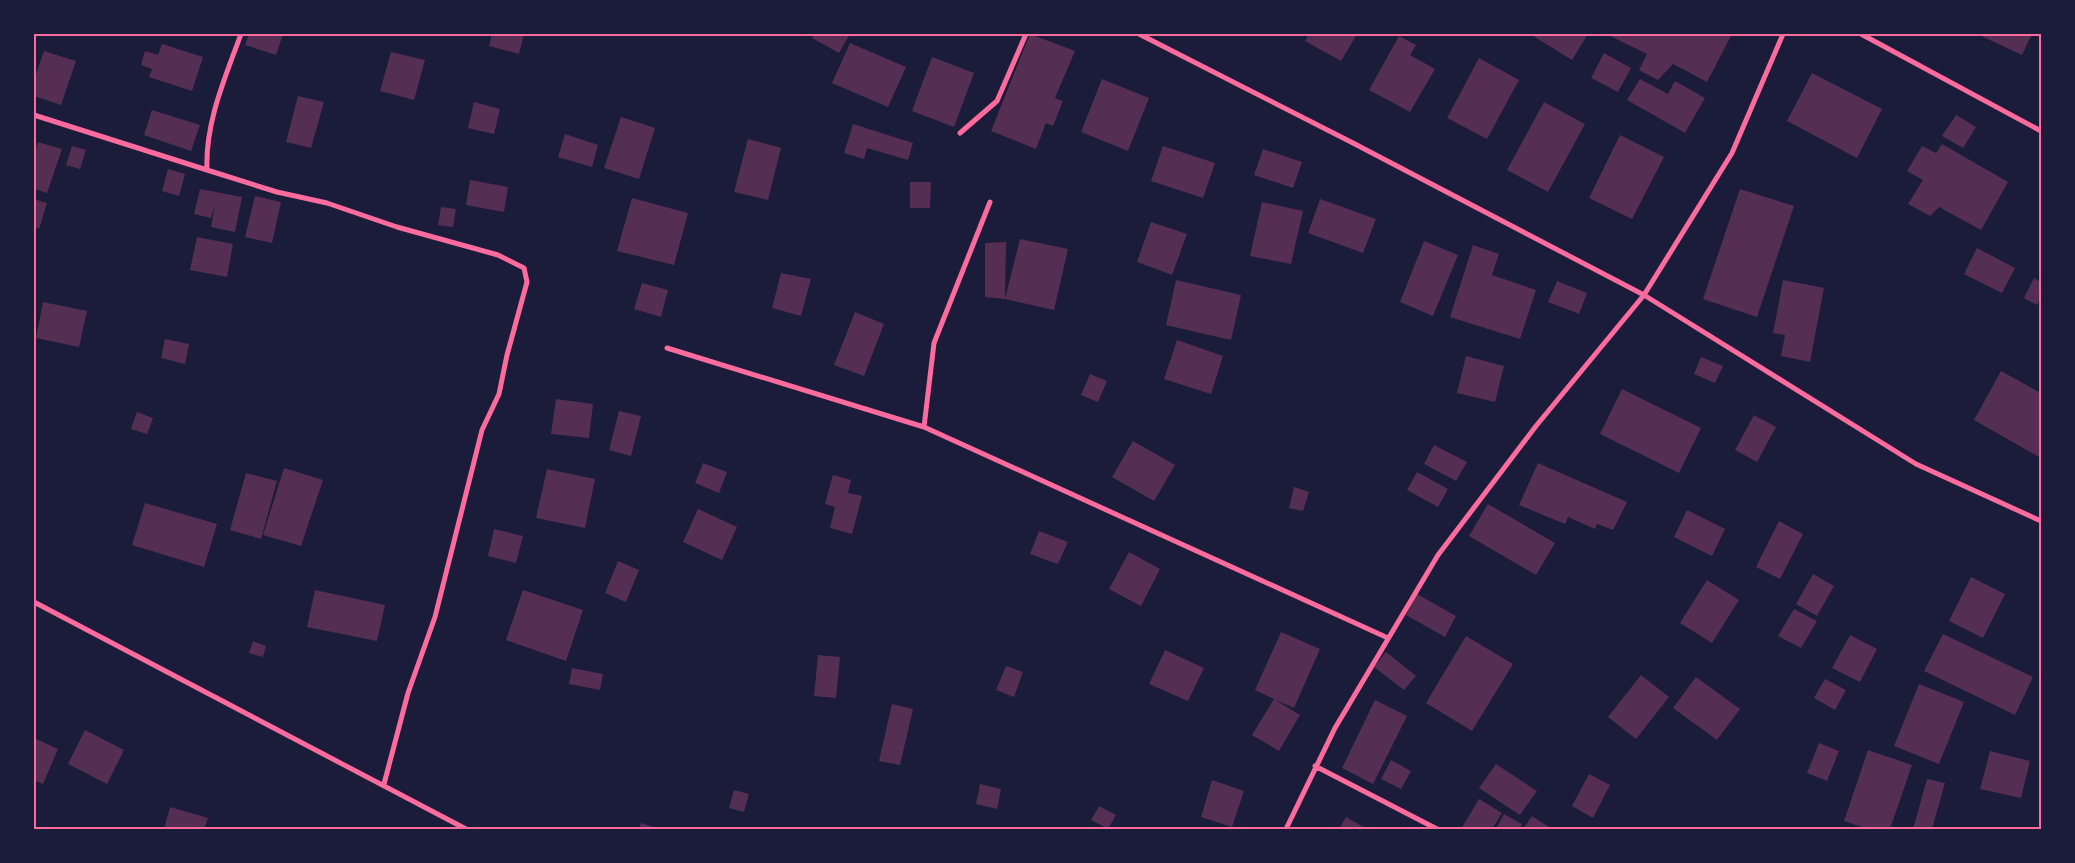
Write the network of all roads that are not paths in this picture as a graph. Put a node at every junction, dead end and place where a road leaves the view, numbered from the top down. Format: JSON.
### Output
{"nodes":[{"id":1,"x":241,"y":34,"type":"edge"},
{"id":2,"x":1026,"y":34,"type":"edge"},
{"id":3,"x":1139,"y":34,"type":"edge"},
{"id":4,"x":1783,"y":34,"type":"edge"},
{"id":5,"x":1861,"y":34,"type":"edge"},
{"id":6,"x":34,"y":115,"type":"edge"},
{"id":7,"x":2041,"y":131,"type":"edge"},
{"id":8,"x":960,"y":133,"type":"dead end"},
{"id":9,"x":207,"y":170,"type":"junction"},
{"id":10,"x":990,"y":202,"type":"dead end"},
{"id":11,"x":1644,"y":295,"type":"junction"},
{"id":12,"x":667,"y":348,"type":"dead end"},
{"id":13,"x":924,"y":427,"type":"junction"},
{"id":14,"x":2041,"y":521,"type":"edge"},
{"id":15,"x":34,"y":602,"type":"edge"},
{"id":16,"x":1388,"y":638,"type":"junction"},
{"id":17,"x":1315,"y":766,"type":"junction"},
{"id":18,"x":384,"y":784,"type":"junction"},
{"id":19,"x":466,"y":829,"type":"edge"},
{"id":20,"x":1286,"y":829,"type":"edge"},
{"id":21,"x":1436,"y":829,"type":"edge"}],
"edges":[{"from":1,"to":9,"type":"street"},
{"from":2,"to":8,"type":"street"},
{"from":3,"to":11,"type":"street"},
{"from":4,"to":11,"type":"street"},
{"from":5,"to":7,"type":"street"},
{"from":6,"to":9,"type":"street"},
{"from":9,"to":18,"type":"street"},
{"from":10,"to":13,"type":"street"},
{"from":11,"to":14,"type":"street"},
{"from":11,"to":16,"type":"street"},
{"from":12,"to":13,"type":"street"},
{"from":13,"to":16,"type":"street"},
{"from":15,"to":18,"type":"street"},
{"from":16,"to":17,"type":"street"},
{"from":17,"to":20,"type":"street"},
{"from":17,"to":21,"type":"street"},
{"from":18,"to":19,"type":"street"}]}
